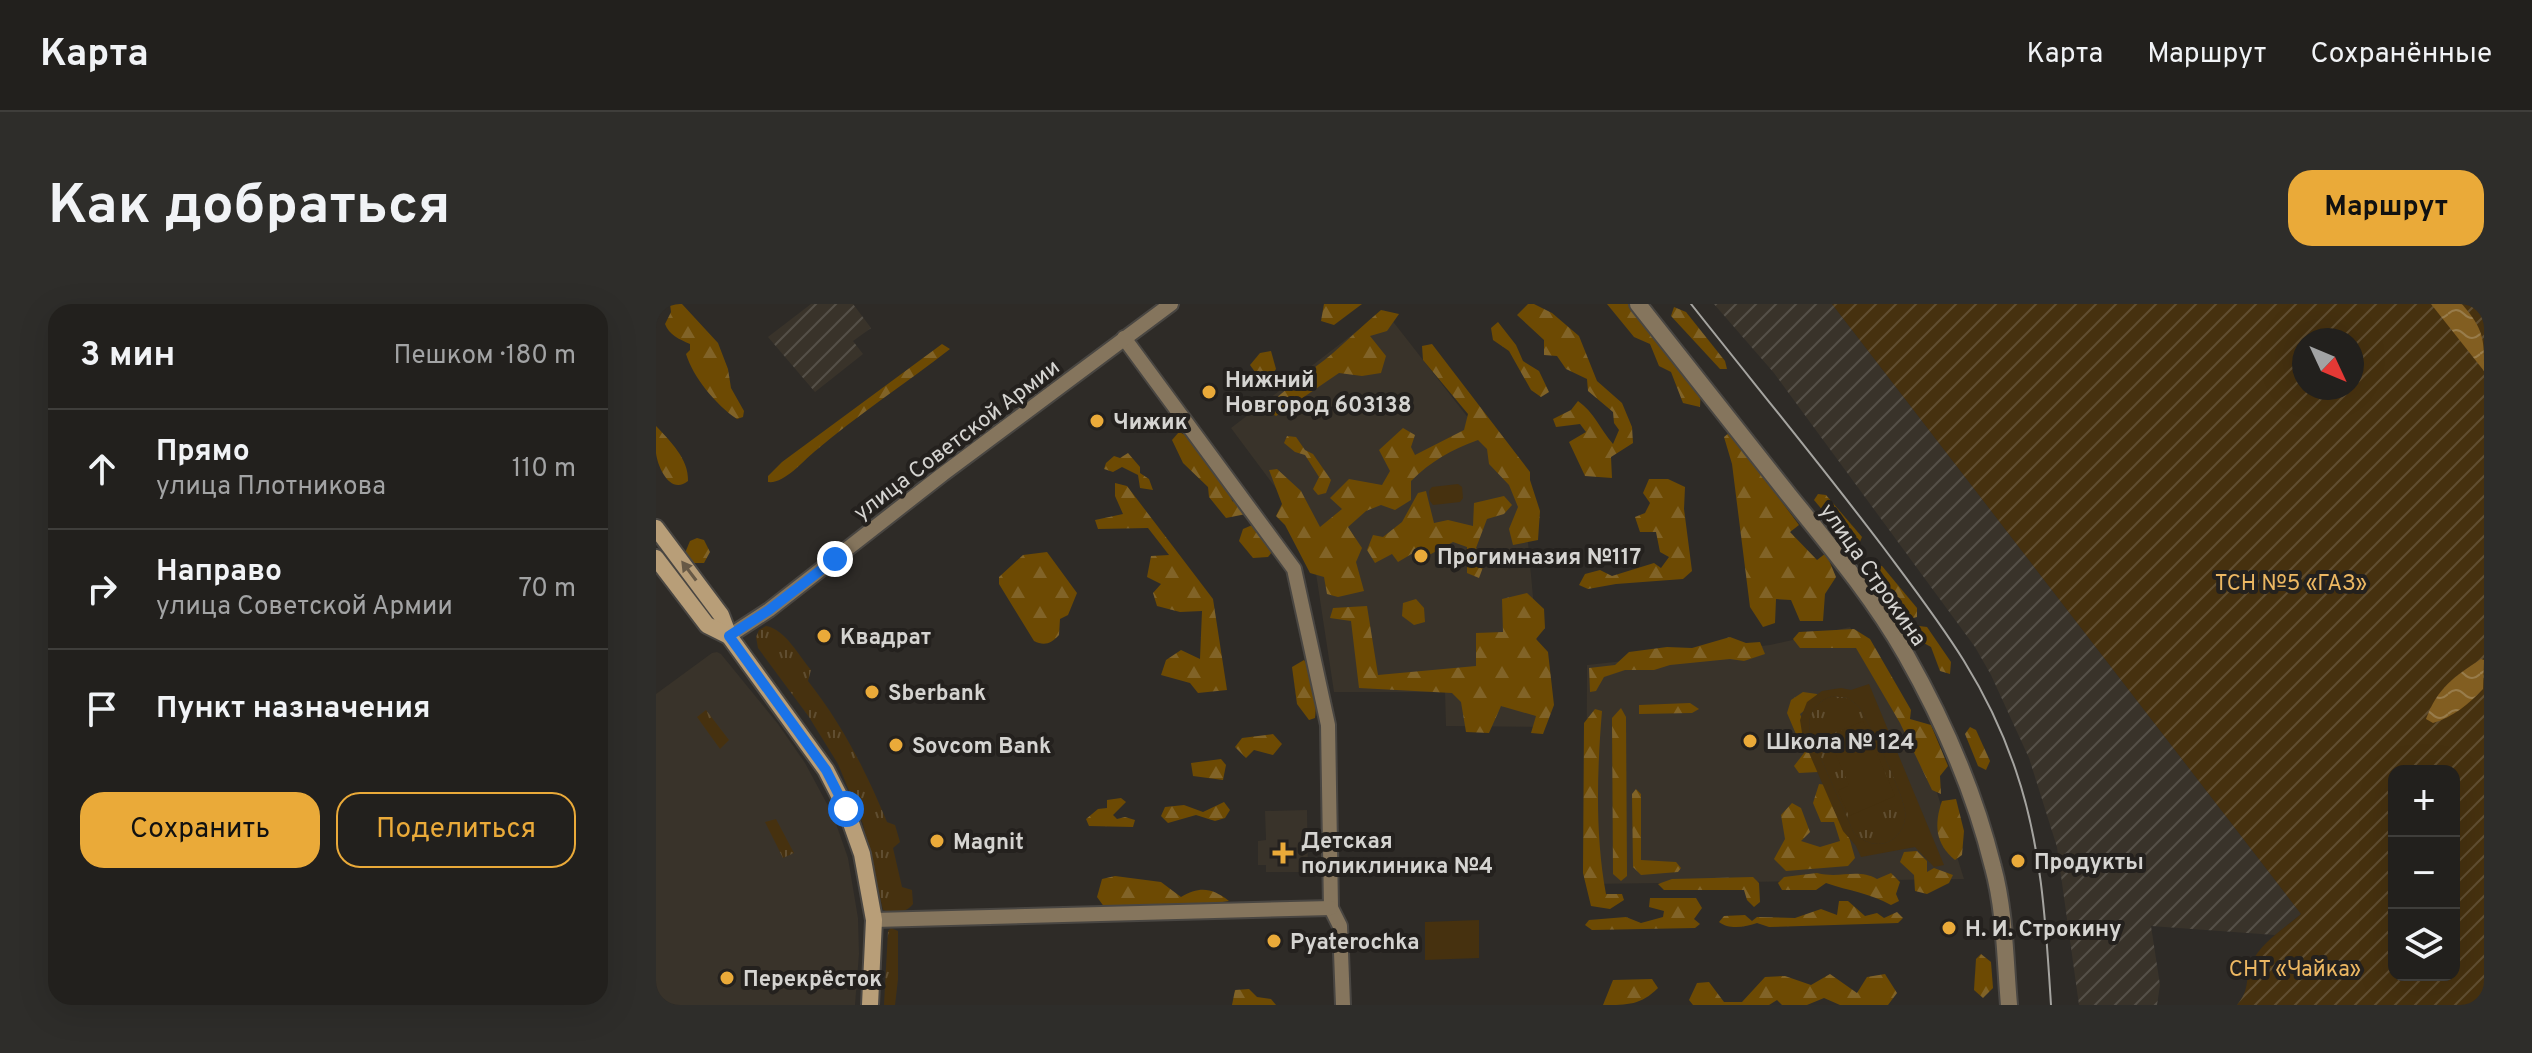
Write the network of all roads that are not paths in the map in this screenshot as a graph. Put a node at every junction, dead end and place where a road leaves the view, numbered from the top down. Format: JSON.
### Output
{"nodes":[{"id":1,"x":1171,"y":304,"type":"edge"},
{"id":2,"x":1638,"y":304,"type":"edge"},
{"id":3,"x":1124,"y":338,"type":"junction"},
{"id":4,"x":656,"y":528,"type":"edge"},
{"id":5,"x":656,"y":558,"type":"edge"},
{"id":6,"x":729,"y":636,"type":"junction"},
{"id":7,"x":1331,"y":908,"type":"junction"},
{"id":8,"x":874,"y":920,"type":"junction"},
{"id":9,"x":870,"y":1005,"type":"edge"},
{"id":10,"x":1343,"y":1005,"type":"edge"},
{"id":11,"x":2009,"y":1005,"type":"edge"}],
"edges":[{"from":1,"to":3,"type":"street","name":"улица Советской Армии"},
{"from":2,"to":11,"type":"street","name":"улица Строкина"},
{"from":3,"to":6,"type":"street","name":"улица Советской Армии"},
{"from":3,"to":7,"type":"street"},
{"from":6,"to":4,"type":"main road","one_way":true},
{"from":5,"to":6,"type":"main road"},
{"from":6,"to":8,"type":"main road"},
{"from":7,"to":8,"type":"street"},
{"from":7,"to":10,"type":"street"},
{"from":8,"to":9,"type":"main road"}]}
